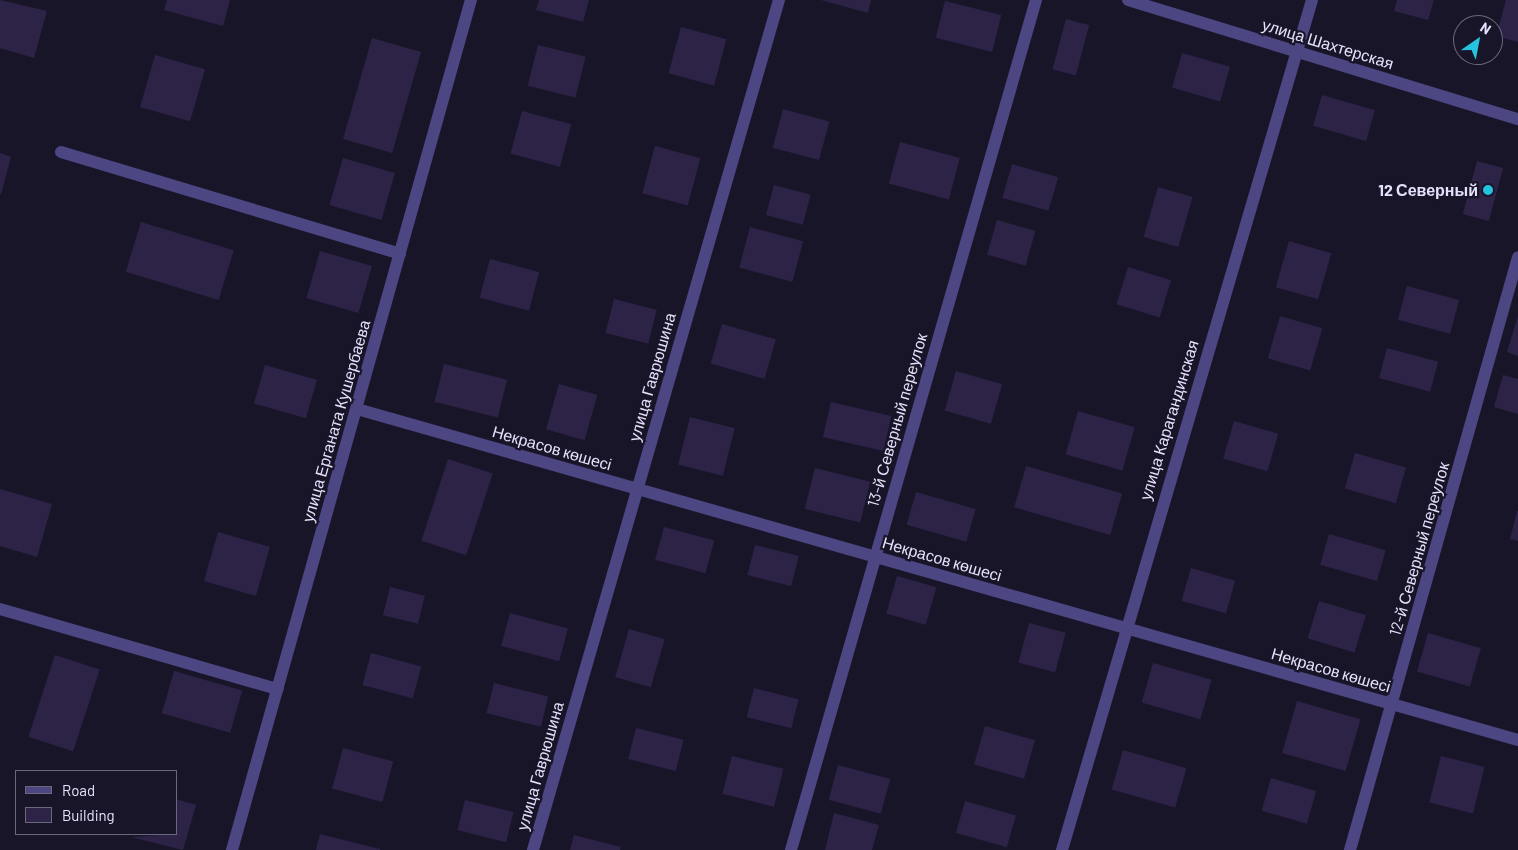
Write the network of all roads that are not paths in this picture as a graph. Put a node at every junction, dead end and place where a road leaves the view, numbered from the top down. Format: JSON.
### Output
{"nodes":[{"id":1,"x":471,"y":0,"type":"edge"},
{"id":2,"x":779,"y":0,"type":"edge"},
{"id":3,"x":1036,"y":0,"type":"edge"},
{"id":4,"x":1128,"y":0,"type":"edge"},
{"id":5,"x":1312,"y":0,"type":"edge"},
{"id":6,"x":1296,"y":51,"type":"junction"},
{"id":7,"x":1518,"y":119,"type":"edge"},
{"id":8,"x":61,"y":152,"type":"dead end"},
{"id":9,"x":400,"y":254,"type":"junction"},
{"id":10,"x":1518,"y":257,"type":"edge"},
{"id":11,"x":357,"y":409,"type":"junction"},
{"id":12,"x":637,"y":489,"type":"junction"},
{"id":13,"x":875,"y":556,"type":"junction"},
{"id":14,"x":0,"y":609,"type":"edge"},
{"id":15,"x":1124,"y":628,"type":"junction"},
{"id":16,"x":278,"y":689,"type":"junction"},
{"id":17,"x":1392,"y":704,"type":"junction"},
{"id":18,"x":1518,"y":740,"type":"edge"},
{"id":19,"x":232,"y":850,"type":"edge"},
{"id":20,"x":533,"y":850,"type":"edge"},
{"id":21,"x":791,"y":850,"type":"edge"},
{"id":22,"x":1062,"y":850,"type":"edge"},
{"id":23,"x":1350,"y":850,"type":"edge"}],
"edges":[{"from":1,"to":9,"type":"street","name":"улица Ерганата Кушербаева"},
{"from":2,"to":12,"type":"street","name":"улица Гаврюшина"},
{"from":3,"to":13,"type":"street","name":"13-й Северный переулок"},
{"from":4,"to":6,"type":"street","name":"улица Шахтерская"},
{"from":5,"to":6,"type":"street","name":"улица Карагандинская"},
{"from":6,"to":7,"type":"street","name":"улица Шахтерская"},
{"from":6,"to":15,"type":"street","name":"улица Карагандинская"},
{"from":8,"to":9,"type":"street"},
{"from":9,"to":11,"type":"street","name":"улица Ерганата Кушербаева"},
{"from":10,"to":17,"type":"street","name":"12-й Северный переулок"},
{"from":11,"to":12,"type":"street","name":"Некрасов көшесі"},
{"from":11,"to":16,"type":"street","name":"улица Ерганата Кушербаева"},
{"from":12,"to":13,"type":"street","name":"Некрасов көшесі"},
{"from":12,"to":20,"type":"street","name":"улица Гаврюшина"},
{"from":13,"to":15,"type":"street","name":"Некрасов көшесі"},
{"from":13,"to":21,"type":"street","name":"13-й Северный переулок"},
{"from":14,"to":16,"type":"street"},
{"from":15,"to":17,"type":"street","name":"Некрасов көшесі"},
{"from":15,"to":22,"type":"street","name":"улица Карагандинская"},
{"from":16,"to":19,"type":"street","name":"улица Ерганата Кушербаева"},
{"from":17,"to":18,"type":"street","name":"Некрасов көшесі"},
{"from":17,"to":23,"type":"street","name":"12-й Северный переулок"}]}
